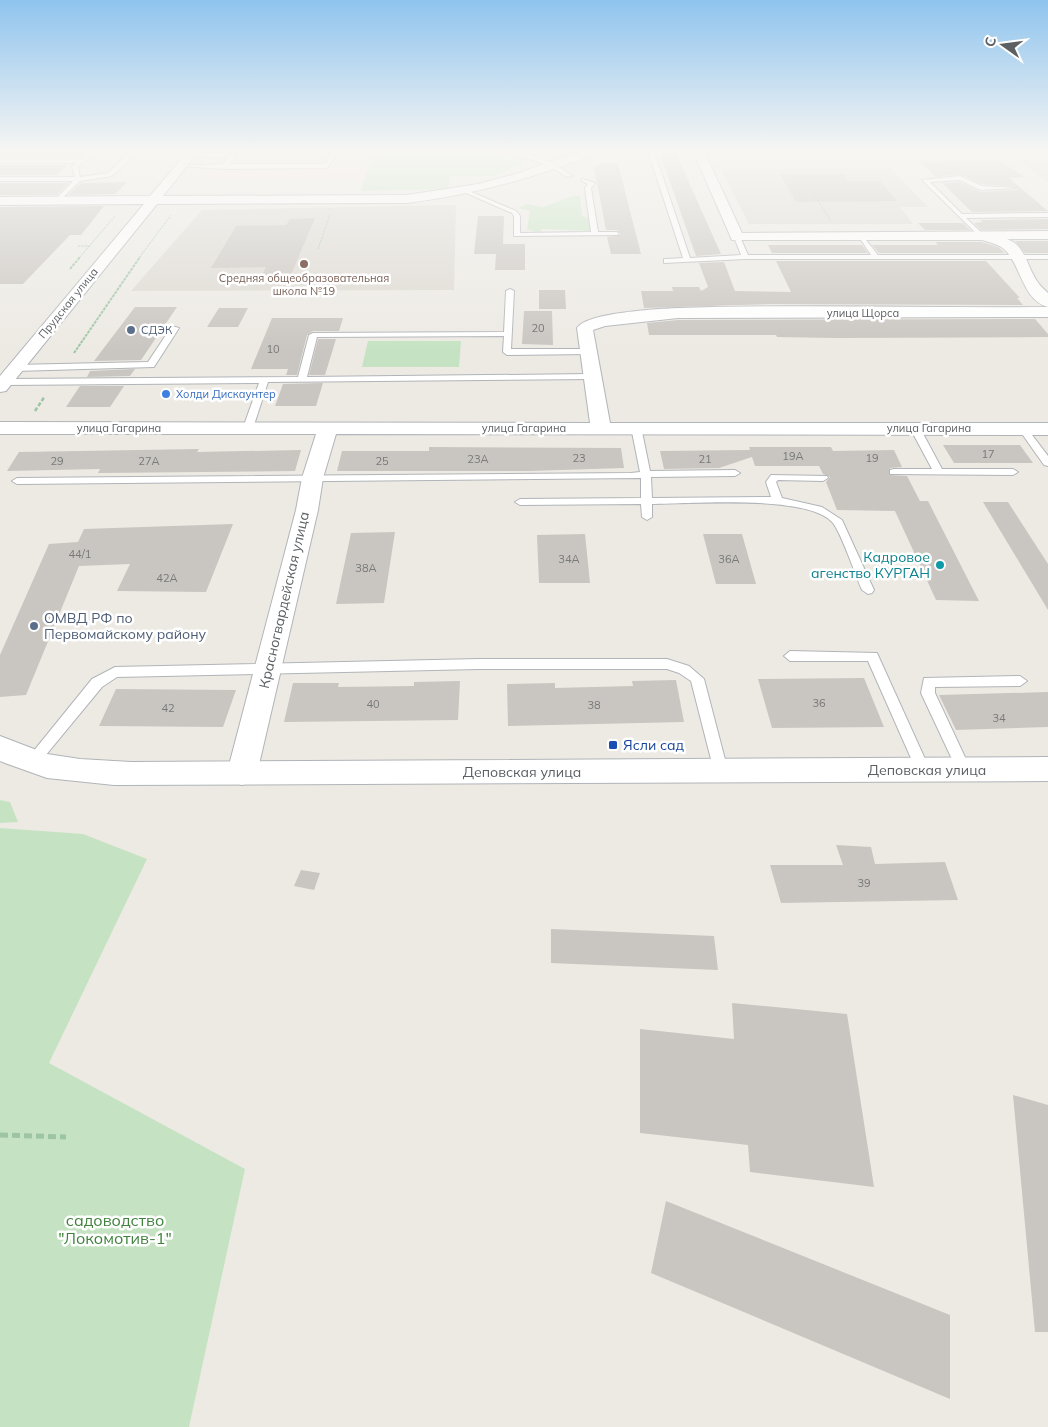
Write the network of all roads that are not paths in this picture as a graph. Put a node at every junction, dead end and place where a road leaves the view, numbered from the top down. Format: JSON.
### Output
{"nodes":[{"id":1,"x":138,"y":218,"type":"edge"},
{"id":2,"x":517,"y":218,"type":"edge"},
{"id":3,"x":593,"y":218,"type":"edge"},
{"id":4,"x":673,"y":218,"type":"edge"},
{"id":5,"x":728,"y":218,"type":"edge"},
{"id":6,"x":962,"y":218,"type":"edge"},
{"id":7,"x":595,"y":234,"type":"junction"},
{"id":8,"x":617,"y":234,"type":"dead end"},
{"id":9,"x":1048,"y":235,"type":"edge"},
{"id":10,"x":862,"y":236,"type":"junction"},
{"id":11,"x":982,"y":236,"type":"junction"},
{"id":12,"x":737,"y":237,"type":"junction"},
{"id":13,"x":746,"y":257,"type":"junction"},
{"id":14,"x":876,"y":257,"type":"junction"},
{"id":15,"x":1019,"y":257,"type":"junction"},
{"id":16,"x":1048,"y":257,"type":"edge"},
{"id":17,"x":687,"y":260,"type":"junction"},
{"id":18,"x":667,"y":261,"type":"dead end"},
{"id":19,"x":510,"y":292,"type":"dead end"},
{"id":20,"x":1048,"y":302,"type":"edge"},
{"id":21,"x":1048,"y":312,"type":"edge"},
{"id":22,"x":175,"y":328,"type":"dead end"},
{"id":23,"x":508,"y":334,"type":"junction"},
{"id":24,"x":587,"y":352,"type":"junction"},
{"id":25,"x":15,"y":368,"type":"junction"},
{"id":26,"x":591,"y":377,"type":"junction"},
{"id":27,"x":302,"y":378,"type":"junction"},
{"id":28,"x":264,"y":380,"type":"junction"},
{"id":29,"x":2,"y":385,"type":"edge"},
{"id":30,"x":328,"y":427,"type":"junction"},
{"id":31,"x":0,"y":428,"type":"edge"},
{"id":32,"x":248,"y":428,"type":"junction"},
{"id":33,"x":601,"y":428,"type":"junction"},
{"id":34,"x":636,"y":428,"type":"junction"},
{"id":35,"x":915,"y":428,"type":"junction"},
{"id":36,"x":1023,"y":429,"type":"junction"},
{"id":37,"x":1048,"y":429,"type":"edge"},
{"id":38,"x":1048,"y":463,"type":"edge"},
{"id":39,"x":894,"y":472,"type":"dead end"},
{"id":40,"x":938,"y":472,"type":"junction"},
{"id":41,"x":1013,"y":472,"type":"dead end"},
{"id":42,"x":735,"y":473,"type":"dead end"},
{"id":43,"x":646,"y":474,"type":"junction"},
{"id":44,"x":823,"y":478,"type":"dead end"},
{"id":45,"x":311,"y":479,"type":"junction"},
{"id":46,"x":17,"y":481,"type":"dead end"},
{"id":47,"x":778,"y":500,"type":"junction"},
{"id":48,"x":646,"y":501,"type":"junction"},
{"id":49,"x":520,"y":502,"type":"dead end"},
{"id":50,"x":647,"y":517,"type":"dead end"},
{"id":51,"x":868,"y":590,"type":"dead end"},
{"id":52,"x":790,"y":656,"type":"dead end"},
{"id":53,"x":268,"y":669,"type":"junction"},
{"id":54,"x":1020,"y":681,"type":"dead end"},
{"id":55,"x":0,"y":747,"type":"edge"},
{"id":56,"x":31,"y":763,"type":"junction"},
{"id":57,"x":1048,"y":769,"type":"edge"},
{"id":58,"x":923,"y":770,"type":"junction"},
{"id":59,"x":964,"y":770,"type":"junction"},
{"id":60,"x":721,"y":771,"type":"junction"},
{"id":61,"x":242,"y":773,"type":"junction"}],
"edges":[{"from":1,"to":25,"type":"street","name":"Прудская улица"},
{"from":2,"to":7,"type":"lane"},
{"from":3,"to":7,"type":"lane"},
{"from":4,"to":17,"type":"lane"},
{"from":5,"to":12,"type":"street"},
{"from":6,"to":11,"type":"lane"},
{"from":7,"to":8,"type":"lane"},
{"from":9,"to":11,"type":"street"},
{"from":10,"to":11,"type":"street"},
{"from":10,"to":12,"type":"street"},
{"from":10,"to":14,"type":"lane"},
{"from":11,"to":15,"type":"street"},
{"from":12,"to":13,"type":"lane"},
{"from":13,"to":14,"type":"lane"},
{"from":13,"to":17,"type":"lane"},
{"from":14,"to":15,"type":"lane"},
{"from":15,"to":16,"type":"lane"},
{"from":15,"to":20,"type":"street"},
{"from":17,"to":18,"type":"lane"},
{"from":19,"to":23,"type":"lane"},
{"from":21,"to":24,"type":"street","name":"улица Щорса"},
{"from":22,"to":25,"type":"lane"},
{"from":23,"to":24,"type":"lane"},
{"from":23,"to":27,"type":"lane"},
{"from":24,"to":26,"type":"street"},
{"from":25,"to":29,"type":"street","name":"Прудская улица"},
{"from":26,"to":27,"type":"lane"},
{"from":26,"to":33,"type":"street"},
{"from":27,"to":28,"type":"lane"},
{"from":28,"to":29,"type":"lane"},
{"from":28,"to":32,"type":"lane"},
{"from":30,"to":32,"type":"street","name":"улица Гагарина"},
{"from":30,"to":33,"type":"street","name":"улица Гагарина"},
{"from":30,"to":45,"type":"street","name":"Красногвардейская улица"},
{"from":31,"to":32,"type":"street","name":"улица Гагарина"},
{"from":33,"to":34,"type":"street","name":"улица Гагарина"},
{"from":34,"to":35,"type":"street","name":"улица Гагарина"},
{"from":34,"to":43,"type":"lane"},
{"from":35,"to":36,"type":"street","name":"улица Гагарина"},
{"from":35,"to":40,"type":"lane"},
{"from":36,"to":37,"type":"street","name":"улица Гагарина"},
{"from":36,"to":38,"type":"lane"},
{"from":39,"to":40,"type":"lane"},
{"from":40,"to":41,"type":"lane"},
{"from":42,"to":43,"type":"lane"},
{"from":43,"to":45,"type":"lane"},
{"from":43,"to":48,"type":"lane"},
{"from":44,"to":47,"type":"lane"},
{"from":45,"to":46,"type":"lane"},
{"from":45,"to":53,"type":"street","name":"Красногвардейская улица"},
{"from":47,"to":48,"type":"lane"},
{"from":47,"to":51,"type":"lane"},
{"from":48,"to":49,"type":"lane"},
{"from":48,"to":50,"type":"lane"},
{"from":52,"to":58,"type":"lane"},
{"from":53,"to":56,"type":"lane"},
{"from":53,"to":60,"type":"lane"},
{"from":53,"to":61,"type":"street","name":"Красногвардейская улица"},
{"from":54,"to":59,"type":"lane"},
{"from":55,"to":56,"type":"street","name":"Деповская улица"},
{"from":56,"to":61,"type":"street","name":"Деповская улица"},
{"from":57,"to":59,"type":"street","name":"Деповская улица"},
{"from":58,"to":59,"type":"street","name":"Деповская улица"},
{"from":58,"to":60,"type":"street","name":"Деповская улица"},
{"from":60,"to":61,"type":"street","name":"Деповская улица"}]}
